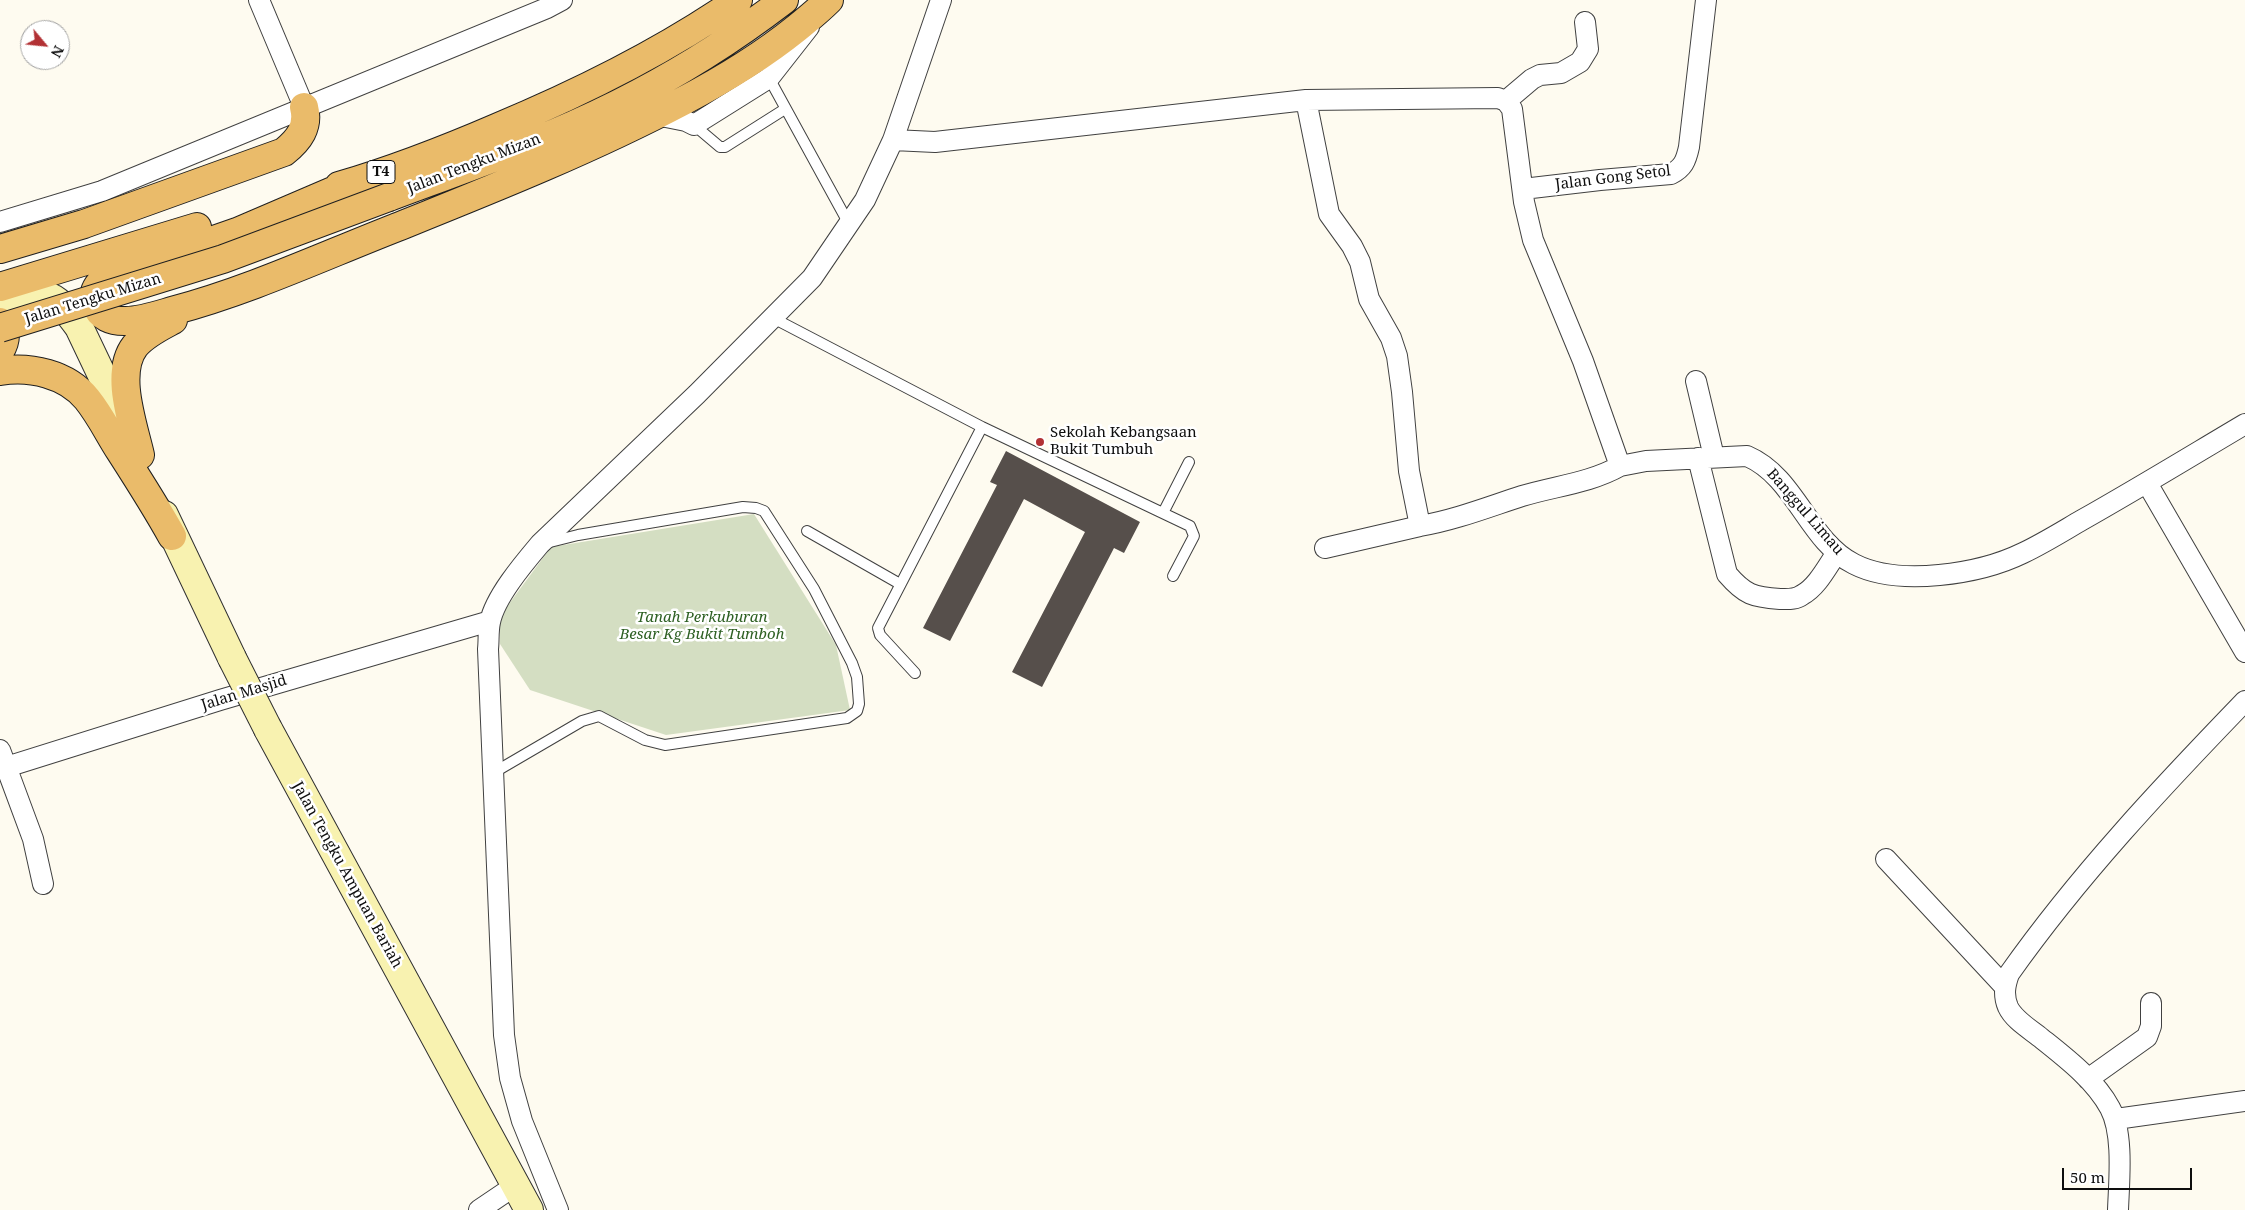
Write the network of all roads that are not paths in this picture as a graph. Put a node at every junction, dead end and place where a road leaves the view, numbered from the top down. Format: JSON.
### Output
{"nodes":[{"id":1,"x":259,"y":0,"type":"edge"},
{"id":2,"x":562,"y":0,"type":"edge"},
{"id":3,"x":738,"y":0,"type":"edge"},
{"id":4,"x":784,"y":0,"type":"edge"},
{"id":5,"x":941,"y":0,"type":"edge"},
{"id":6,"x":1706,"y":0,"type":"edge"},
{"id":7,"x":826,"y":3,"type":"edge"},
{"id":8,"x":1585,"y":22,"type":"dead end"},
{"id":9,"x":769,"y":78,"type":"junction"},
{"id":10,"x":1306,"y":100,"type":"junction"},
{"id":11,"x":1506,"y":101,"type":"junction"},
{"id":12,"x":304,"y":107,"type":"junction"},
{"id":13,"x":785,"y":109,"type":"junction"},
{"id":14,"x":656,"y":115,"type":"junction"},
{"id":15,"x":694,"y":125,"type":"junction"},
{"id":16,"x":892,"y":140,"type":"junction"},
{"id":17,"x":356,"y":181,"type":"junction"},
{"id":18,"x":1523,"y":189,"type":"junction"},
{"id":19,"x":0,"y":222,"type":"edge"},
{"id":20,"x":850,"y":225,"type":"junction"},
{"id":21,"x":0,"y":249,"type":"edge"},
{"id":22,"x":0,"y":287,"type":"edge"},
{"id":23,"x":206,"y":302,"type":"junction"},
{"id":24,"x":0,"y":306,"type":"edge"},
{"id":25,"x":773,"y":318,"type":"junction"},
{"id":26,"x":0,"y":322,"type":"edge"},
{"id":27,"x":0,"y":328,"type":"edge"},
{"id":28,"x":0,"y":351,"type":"edge"},
{"id":29,"x":0,"y":371,"type":"edge"},
{"id":30,"x":1696,"y":382,"type":"dead end"},
{"id":31,"x":2245,"y":424,"type":"edge"},
{"id":32,"x":982,"y":428,"type":"junction"},
{"id":33,"x":140,"y":455,"type":"junction"},
{"id":34,"x":1706,"y":458,"type":"junction"},
{"id":35,"x":1188,"y":462,"type":"dead end"},
{"id":36,"x":1620,"y":466,"type":"junction"},
{"id":37,"x":2147,"y":482,"type":"junction"},
{"id":38,"x":1163,"y":513,"type":"junction"},
{"id":39,"x":1420,"y":526,"type":"junction"},
{"id":40,"x":806,"y":531,"type":"dead end"},
{"id":41,"x":172,"y":536,"type":"junction"},
{"id":42,"x":540,"y":544,"type":"junction"},
{"id":43,"x":1325,"y":548,"type":"dead end"},
{"id":44,"x":1836,"y":554,"type":"junction"},
{"id":45,"x":1173,"y":576,"type":"dead end"},
{"id":46,"x":900,"y":584,"type":"junction"},
{"id":47,"x":490,"y":621,"type":"junction"},
{"id":48,"x":2245,"y":652,"type":"edge"},
{"id":49,"x":915,"y":673,"type":"dead end"},
{"id":50,"x":2245,"y":701,"type":"edge"},
{"id":51,"x":2,"y":762,"type":"edge"},
{"id":52,"x":493,"y":773,"type":"junction"},
{"id":53,"x":1886,"y":858,"type":"dead end"},
{"id":54,"x":43,"y":884,"type":"dead end"},
{"id":55,"x":2005,"y":987,"type":"junction"},
{"id":56,"x":2151,"y":1002,"type":"dead end"},
{"id":57,"x":2088,"y":1079,"type":"junction"},
{"id":58,"x":2245,"y":1101,"type":"edge"},
{"id":59,"x":2116,"y":1119,"type":"junction"},
{"id":60,"x":516,"y":1185,"type":"junction"},
{"id":61,"x":479,"y":1210,"type":"edge"},
{"id":62,"x":529,"y":1210,"type":"edge"},
{"id":63,"x":558,"y":1210,"type":"edge"},
{"id":64,"x":2118,"y":1210,"type":"edge"}],
"edges":[{"from":1,"to":12,"type":"street"},
{"from":2,"to":12,"type":"street"},
{"from":3,"to":17,"type":"highway","name":"Jalan Tengku Mizan","number":"T4"},
{"from":4,"to":27,"type":"highway","name":"Jalan Tengku Mizan","number":"T4","bridge":true},
{"from":5,"to":16,"type":"street"},
{"from":6,"to":18,"type":"street","name":"Jalan Gong Setol"},
{"from":7,"to":9,"type":"street"},
{"from":7,"to":14,"type":"highway"},
{"from":8,"to":11,"type":"street"},
{"from":9,"to":13,"type":"lane"},
{"from":9,"to":15,"type":"street"},
{"from":10,"to":11,"type":"street"},
{"from":10,"to":16,"type":"street"},
{"from":10,"to":39,"type":"street"},
{"from":11,"to":18,"type":"street"},
{"from":12,"to":19,"type":"street"},
{"from":12,"to":21,"type":"highway"},
{"from":13,"to":15,"type":"lane"},
{"from":13,"to":20,"type":"lane"},
{"from":14,"to":15,"type":"street"},
{"from":14,"to":23,"type":"highway"},
{"from":16,"to":20,"type":"street"},
{"from":17,"to":22,"type":"highway","name":"Jalan Tengku Mizan","number":"T4"},
{"from":17,"to":23,"type":"highway"},
{"from":18,"to":36,"type":"street"},
{"from":20,"to":25,"type":"street"},
{"from":23,"to":33,"type":"highway"},
{"from":24,"to":33,"type":"main road","name":"Jalan Tengku Ampuan Bariah"},
{"from":25,"to":32,"type":"lane"},
{"from":25,"to":42,"type":"street"},
{"from":26,"to":28,"type":"highway"},
{"from":29,"to":41,"type":"highway"},
{"from":30,"to":34,"type":"street"},
{"from":31,"to":37,"type":"street","name":"Banggul Limau"},
{"from":32,"to":38,"type":"lane"},
{"from":32,"to":46,"type":"lane"},
{"from":33,"to":41,"type":"main road","name":"Jalan Tengku Ampuan Bariah"},
{"from":34,"to":36,"type":"street","name":"Banggul Limau"},
{"from":34,"to":44,"type":"street","name":"Banggul Limau"},
{"from":34,"to":44,"type":"street"},
{"from":35,"to":38,"type":"lane"},
{"from":36,"to":39,"type":"street","name":"Banggul Limau"},
{"from":37,"to":44,"type":"street","name":"Banggul Limau"},
{"from":37,"to":48,"type":"street"},
{"from":38,"to":45,"type":"lane"},
{"from":39,"to":43,"type":"street","name":"Banggul Limau"},
{"from":40,"to":46,"type":"lane"},
{"from":41,"to":60,"type":"main road","name":"Jalan Tengku Ampuan Bariah","bridge":true},
{"from":42,"to":47,"type":"street"},
{"from":42,"to":52,"type":"lane"},
{"from":46,"to":49,"type":"lane"},
{"from":47,"to":51,"type":"street","name":"Jalan Masjid"},
{"from":47,"to":52,"type":"street"},
{"from":50,"to":55,"type":"street"},
{"from":51,"to":54,"type":"street"},
{"from":52,"to":63,"type":"street"},
{"from":53,"to":55,"type":"street"},
{"from":55,"to":57,"type":"street"},
{"from":56,"to":57,"type":"street"},
{"from":57,"to":59,"type":"street"},
{"from":58,"to":59,"type":"street"},
{"from":59,"to":64,"type":"street"},
{"from":60,"to":61,"type":"street"},
{"from":60,"to":62,"type":"main road","name":"Jalan Tengku Ampuan Bariah"}]}
